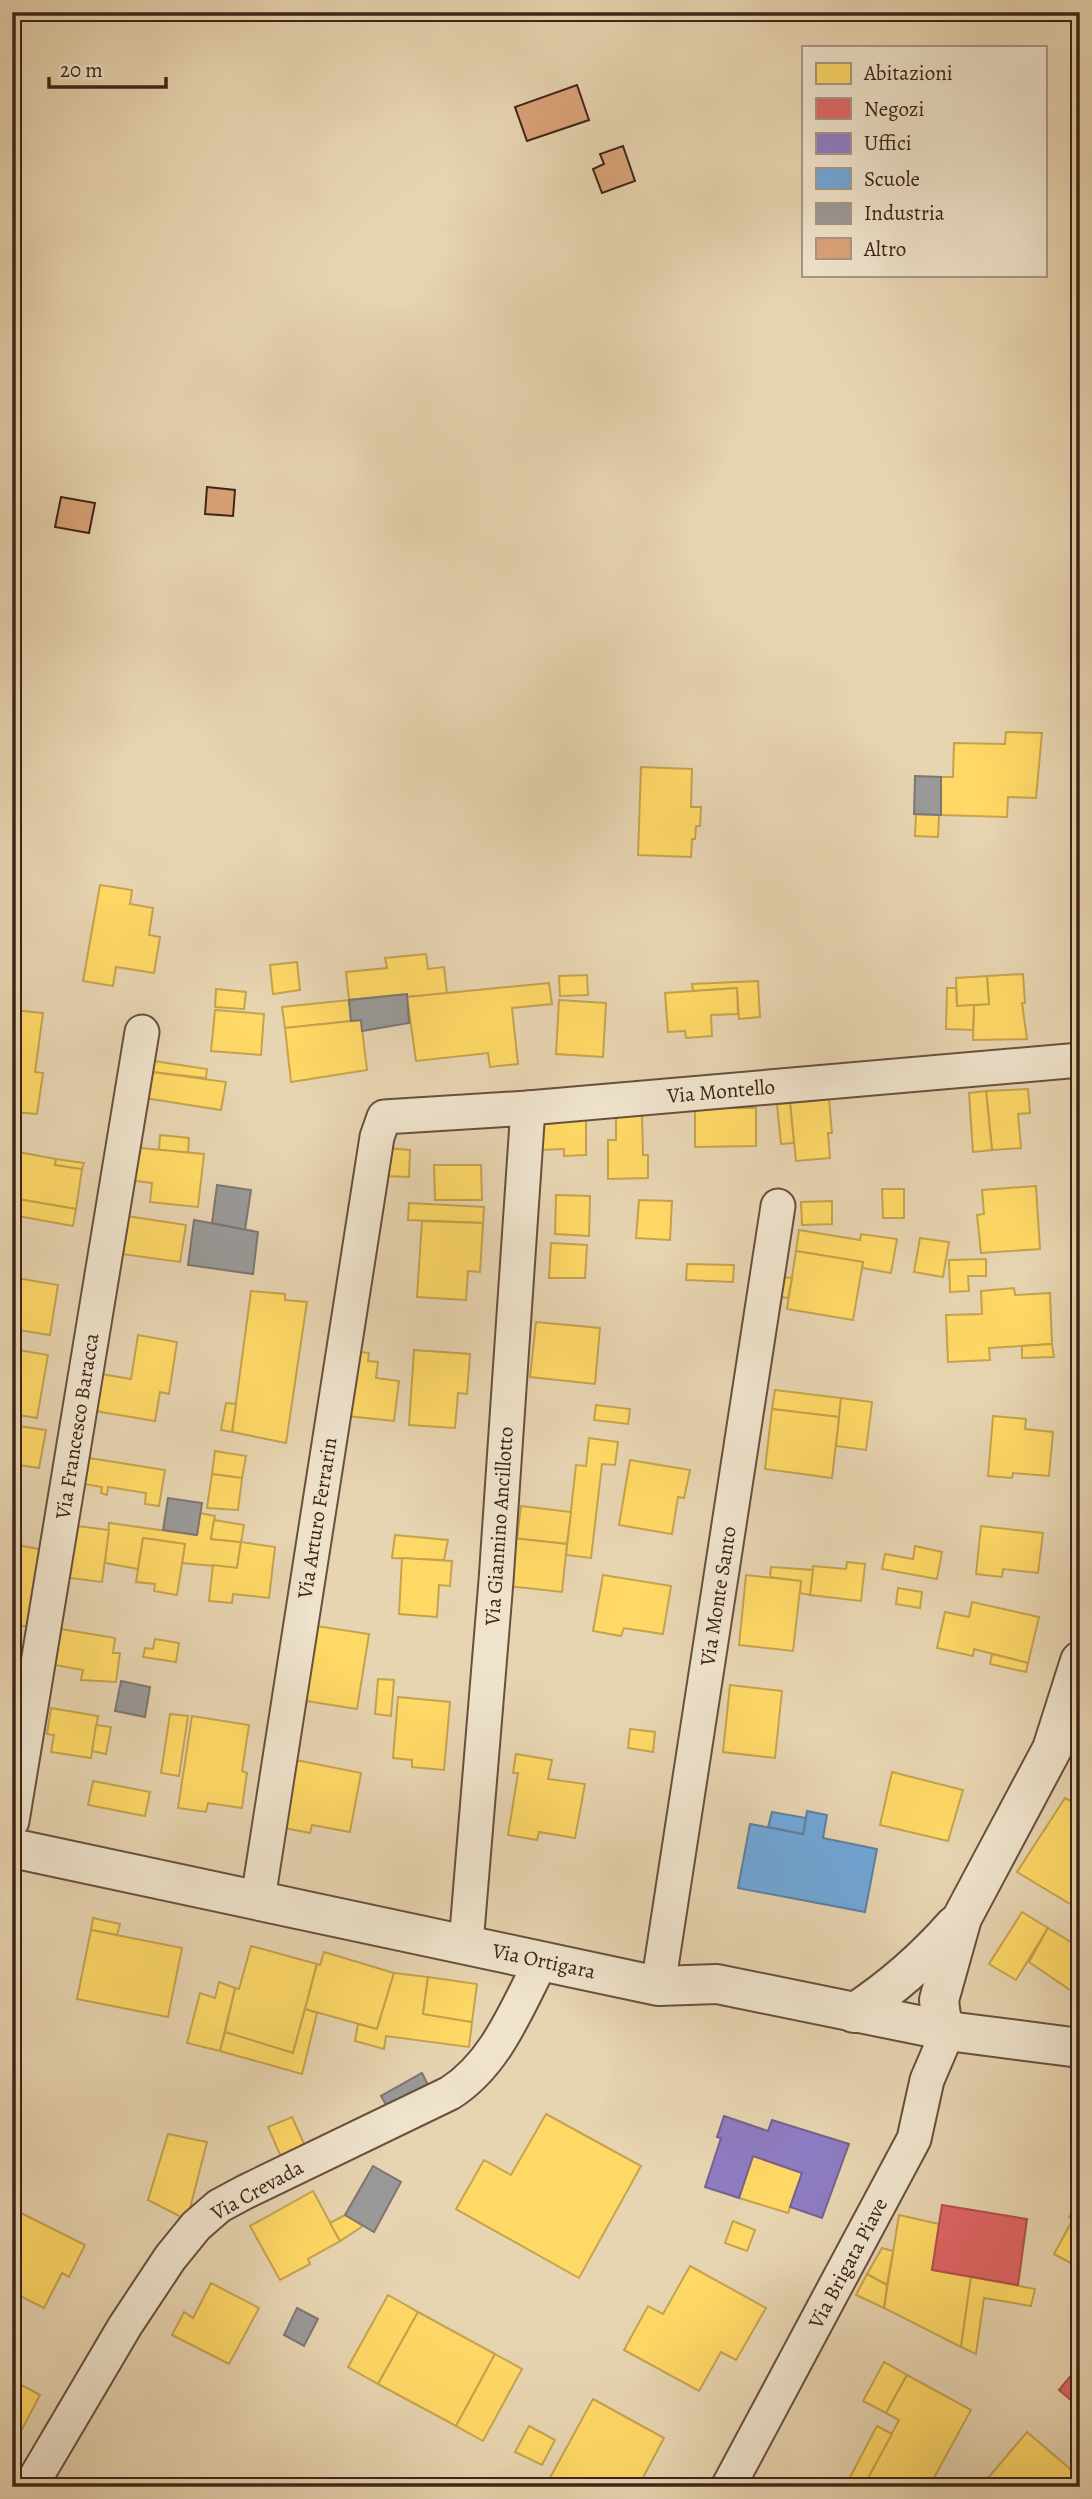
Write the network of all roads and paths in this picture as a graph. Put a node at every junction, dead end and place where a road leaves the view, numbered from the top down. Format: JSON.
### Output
{"nodes":[{"id":1,"x":142,"y":1032,"type":"dead end"},
{"id":2,"x":1080,"y":1060,"type":"edge"},
{"id":3,"x":528,"y":1108,"type":"junction"},
{"id":4,"x":377,"y":1137,"type":"joint"},
{"id":5,"x":778,"y":1206,"type":"dead end"},
{"id":6,"x":1080,"y":1661,"type":"edge"},
{"id":7,"x":12,"y":1821,"type":"edge"},
{"id":8,"x":12,"y":1848,"type":"edge"},
{"id":9,"x":258,"y":1899,"type":"junction"},
{"id":10,"x":962,"y":1918,"type":"junction"},
{"id":11,"x":466,"y":1944,"type":"junction"},
{"id":12,"x":542,"y":1959,"type":"junction"},
{"id":13,"x":658,"y":1986,"type":"junction"},
{"id":14,"x":854,"y":2013,"type":"junction"},
{"id":15,"x":948,"y":2031,"type":"junction"},
{"id":16,"x":1080,"y":2048,"type":"edge"},
{"id":17,"x":30,"y":2487,"type":"edge"},
{"id":18,"x":728,"y":2487,"type":"edge"}],
"edges":[{"from":1,"to":7,"type":"street","name":"Via Francesco Baracca"},
{"from":2,"to":3,"type":"street","name":"Via Montello"},
{"from":3,"to":4,"type":"street","name":"Via Montello"},
{"from":3,"to":11,"type":"street","name":"Via Giannino Ancillotto"},
{"from":4,"to":9,"type":"street","name":"Via Arturo Ferrarin"},
{"from":5,"to":13,"type":"street","name":"Via Monte Santo"},
{"from":6,"to":10,"type":"street"},
{"from":8,"to":9,"type":"street","name":"Via Ortigara"},
{"from":9,"to":11,"type":"street","name":"Via Ortigara"},
{"from":10,"to":14,"type":"street"},
{"from":10,"to":15,"type":"street"},
{"from":11,"to":12,"type":"street","name":"Via Ortigara"},
{"from":12,"to":13,"type":"street","name":"Via Ortigara"},
{"from":12,"to":17,"type":"street","name":"Via Crevada"},
{"from":13,"to":14,"type":"street","name":"Via Ortigara"},
{"from":14,"to":15,"type":"street","name":"Via Ortigara"},
{"from":15,"to":16,"type":"street","name":"Via Ortigara"},
{"from":15,"to":18,"type":"street","name":"Via Brigata Piave"}]}
